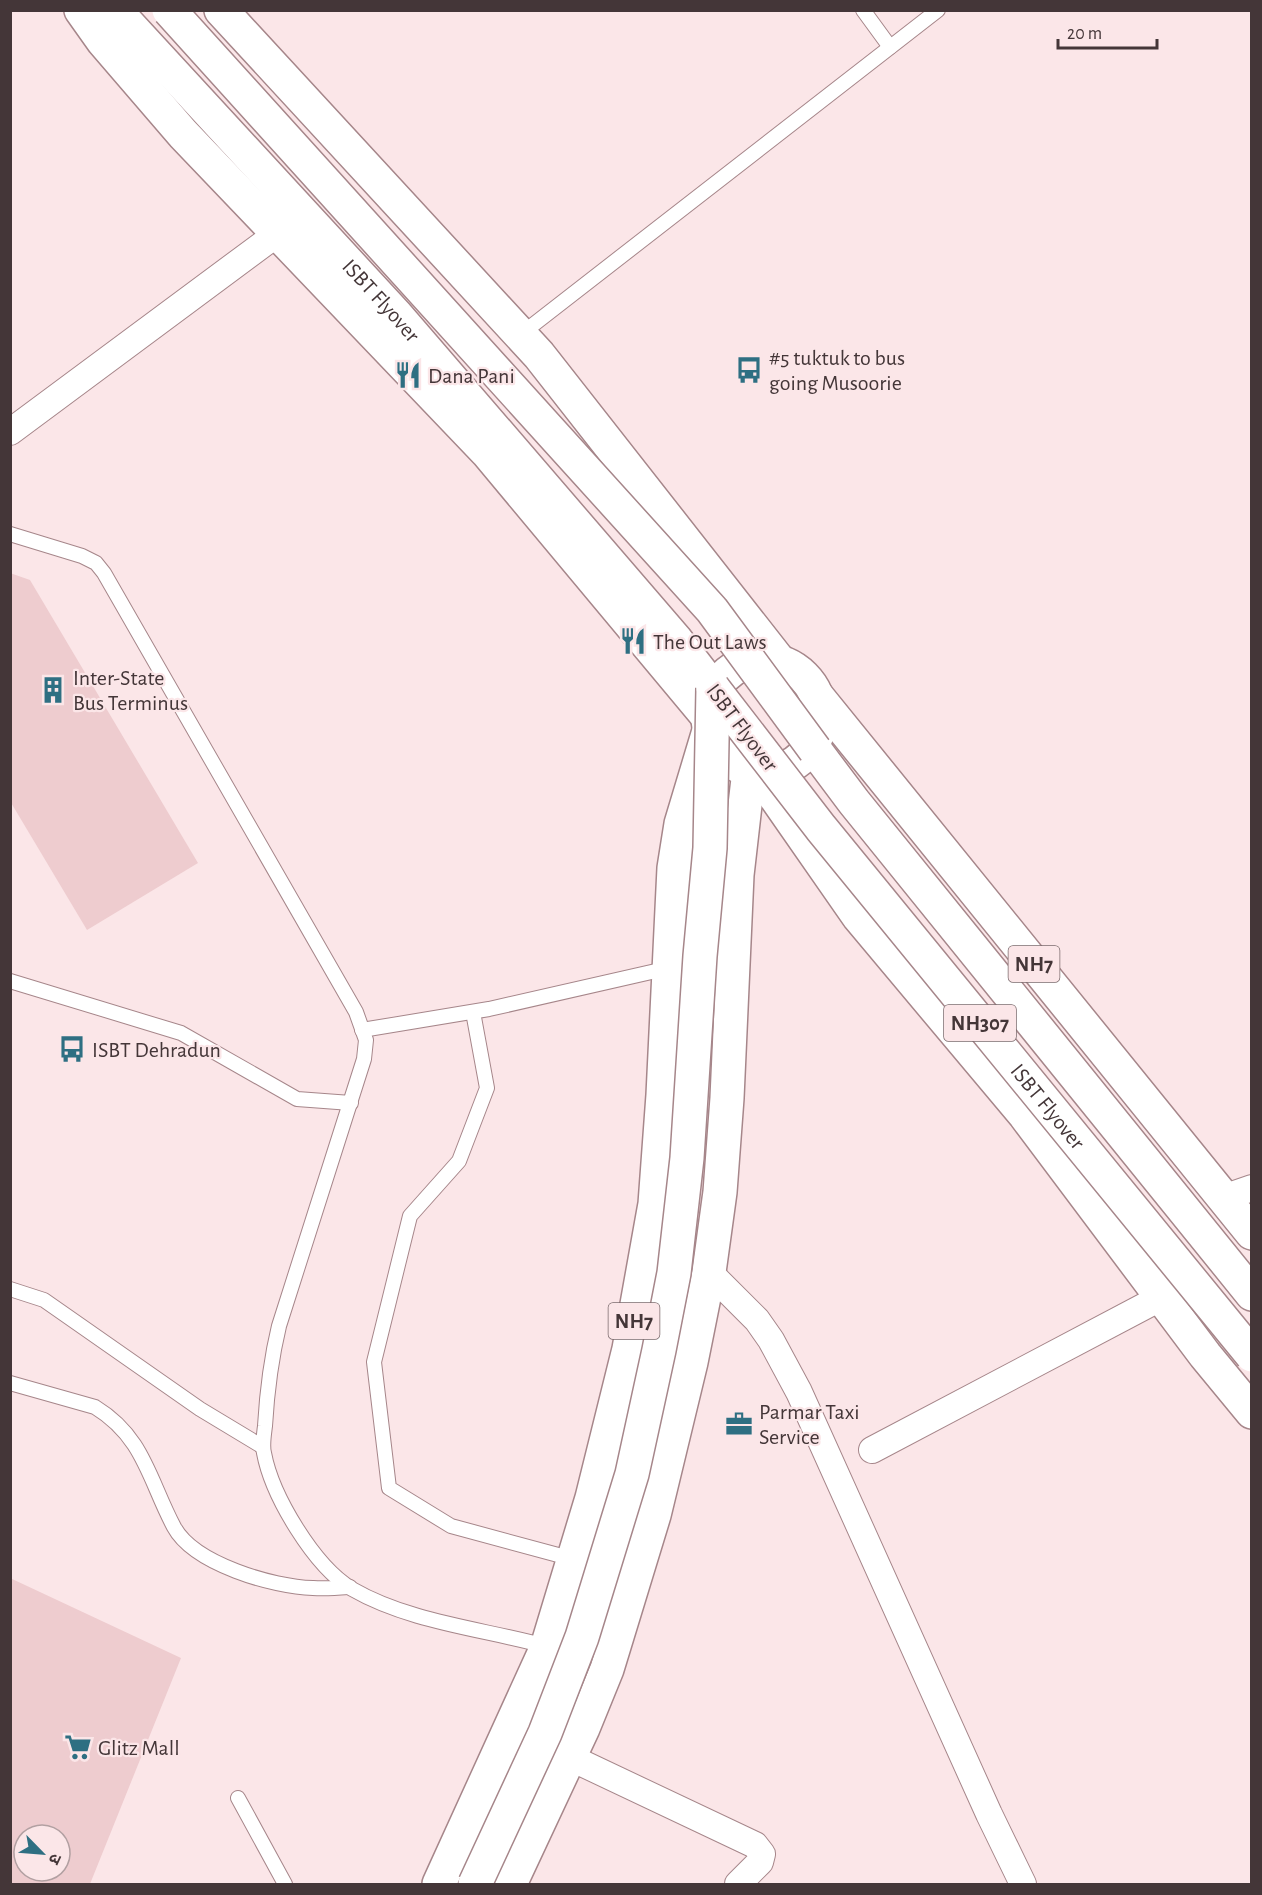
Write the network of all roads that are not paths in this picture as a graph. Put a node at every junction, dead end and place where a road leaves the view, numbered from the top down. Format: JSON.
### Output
{"nodes":[{"id":1,"x":81,"y":10,"type":"edge"},
{"id":2,"x":115,"y":10,"type":"edge"},
{"id":3,"x":169,"y":10,"type":"edge"},
{"id":4,"x":221,"y":10,"type":"edge"},
{"id":5,"x":863,"y":10,"type":"edge"},
{"id":6,"x":938,"y":10,"type":"edge"},
{"id":7,"x":890,"y":47,"type":"junction"},
{"id":8,"x":278,"y":232,"type":"junction"},
{"id":9,"x":520,"y":335,"type":"junction"},
{"id":10,"x":10,"y":432,"type":"edge"},
{"id":11,"x":10,"y":534,"type":"edge"},
{"id":12,"x":779,"y":661,"type":"junction"},
{"id":13,"x":816,"y":695,"type":"junction"},
{"id":14,"x":710,"y":711,"type":"junction"},
{"id":15,"x":754,"y":771,"type":"junction"},
{"id":16,"x":669,"y":968,"type":"junction"},
{"id":17,"x":10,"y":981,"type":"edge"},
{"id":18,"x":473,"y":1011,"type":"junction"},
{"id":19,"x":362,"y":1030,"type":"junction"},
{"id":20,"x":351,"y":1102,"type":"junction"},
{"id":21,"x":1237,"y":1193,"type":"edge"},
{"id":22,"x":1251,"y":1233,"type":"edge"},
{"id":23,"x":709,"y":1272,"type":"junction"},
{"id":24,"x":10,"y":1289,"type":"edge"},
{"id":25,"x":1251,"y":1294,"type":"edge"},
{"id":26,"x":1162,"y":1297,"type":"junction"},
{"id":27,"x":1251,"y":1355,"type":"edge"},
{"id":28,"x":10,"y":1383,"type":"edge"},
{"id":29,"x":1251,"y":1412,"type":"edge"},
{"id":30,"x":264,"y":1447,"type":"junction"},
{"id":31,"x":872,"y":1450,"type":"dead end"},
{"id":32,"x":573,"y":1559,"type":"junction"},
{"id":33,"x":350,"y":1587,"type":"junction"},
{"id":34,"x":547,"y":1647,"type":"junction"},
{"id":35,"x":597,"y":1666,"type":"junction"},
{"id":36,"x":569,"y":1757,"type":"junction"},
{"id":37,"x":238,"y":1798,"type":"dead end"},
{"id":38,"x":285,"y":1884,"type":"edge"},
{"id":39,"x":439,"y":1884,"type":"edge"},
{"id":40,"x":475,"y":1884,"type":"edge"},
{"id":41,"x":510,"y":1884,"type":"edge"},
{"id":42,"x":738,"y":1884,"type":"edge"},
{"id":43,"x":1023,"y":1884,"type":"edge"}],
"edges":[{"from":1,"to":8,"type":"main road"},
{"from":2,"to":14,"type":"main road","name":"ISBT Flyover","number":"NH307"},
{"from":3,"to":25,"type":"main road","name":"ISBT Flyover","number":"NH307","bridge":true},
{"from":4,"to":9,"type":"main road"},
{"from":5,"to":7,"type":"lane"},
{"from":6,"to":7,"type":"lane"},
{"from":7,"to":9,"type":"lane"},
{"from":8,"to":10,"type":"street"},
{"from":8,"to":14,"type":"main road"},
{"from":9,"to":12,"type":"main road"},
{"from":11,"to":19,"type":"lane"},
{"from":12,"to":13,"type":"main road","number":"NH7"},
{"from":12,"to":14,"type":"main road","number":"NH7"},
{"from":13,"to":15,"type":"main road"},
{"from":13,"to":21,"type":"main road","number":"NH7"},
{"from":14,"to":15,"type":"main road"},
{"from":14,"to":16,"type":"main road","number":"NH7"},
{"from":14,"to":27,"type":"main road","name":"ISBT Flyover","number":"NH307","bridge":true},
{"from":14,"to":40,"type":"main road","bridge":true},
{"from":15,"to":23,"type":"main road"},
{"from":15,"to":26,"type":"main road"},
{"from":16,"to":18,"type":"lane"},
{"from":16,"to":32,"type":"main road","number":"NH7"},
{"from":17,"to":20,"type":"lane"},
{"from":18,"to":19,"type":"lane"},
{"from":18,"to":32,"type":"lane"},
{"from":19,"to":20,"type":"lane"},
{"from":20,"to":30,"type":"lane"},
{"from":21,"to":22,"type":"main road","number":"NH7"},
{"from":23,"to":35,"type":"main road"},
{"from":23,"to":43,"type":"street"},
{"from":24,"to":30,"type":"lane"},
{"from":26,"to":29,"type":"main road"},
{"from":26,"to":31,"type":"street"},
{"from":28,"to":33,"type":"lane"},
{"from":30,"to":33,"type":"lane"},
{"from":32,"to":34,"type":"main road","number":"NH7"},
{"from":33,"to":34,"type":"lane"},
{"from":34,"to":35,"type":"lane"},
{"from":34,"to":39,"type":"main road","number":"NH7"},
{"from":35,"to":36,"type":"main road"},
{"from":36,"to":41,"type":"main road"},
{"from":36,"to":42,"type":"street"},
{"from":37,"to":38,"type":"lane"}]}
